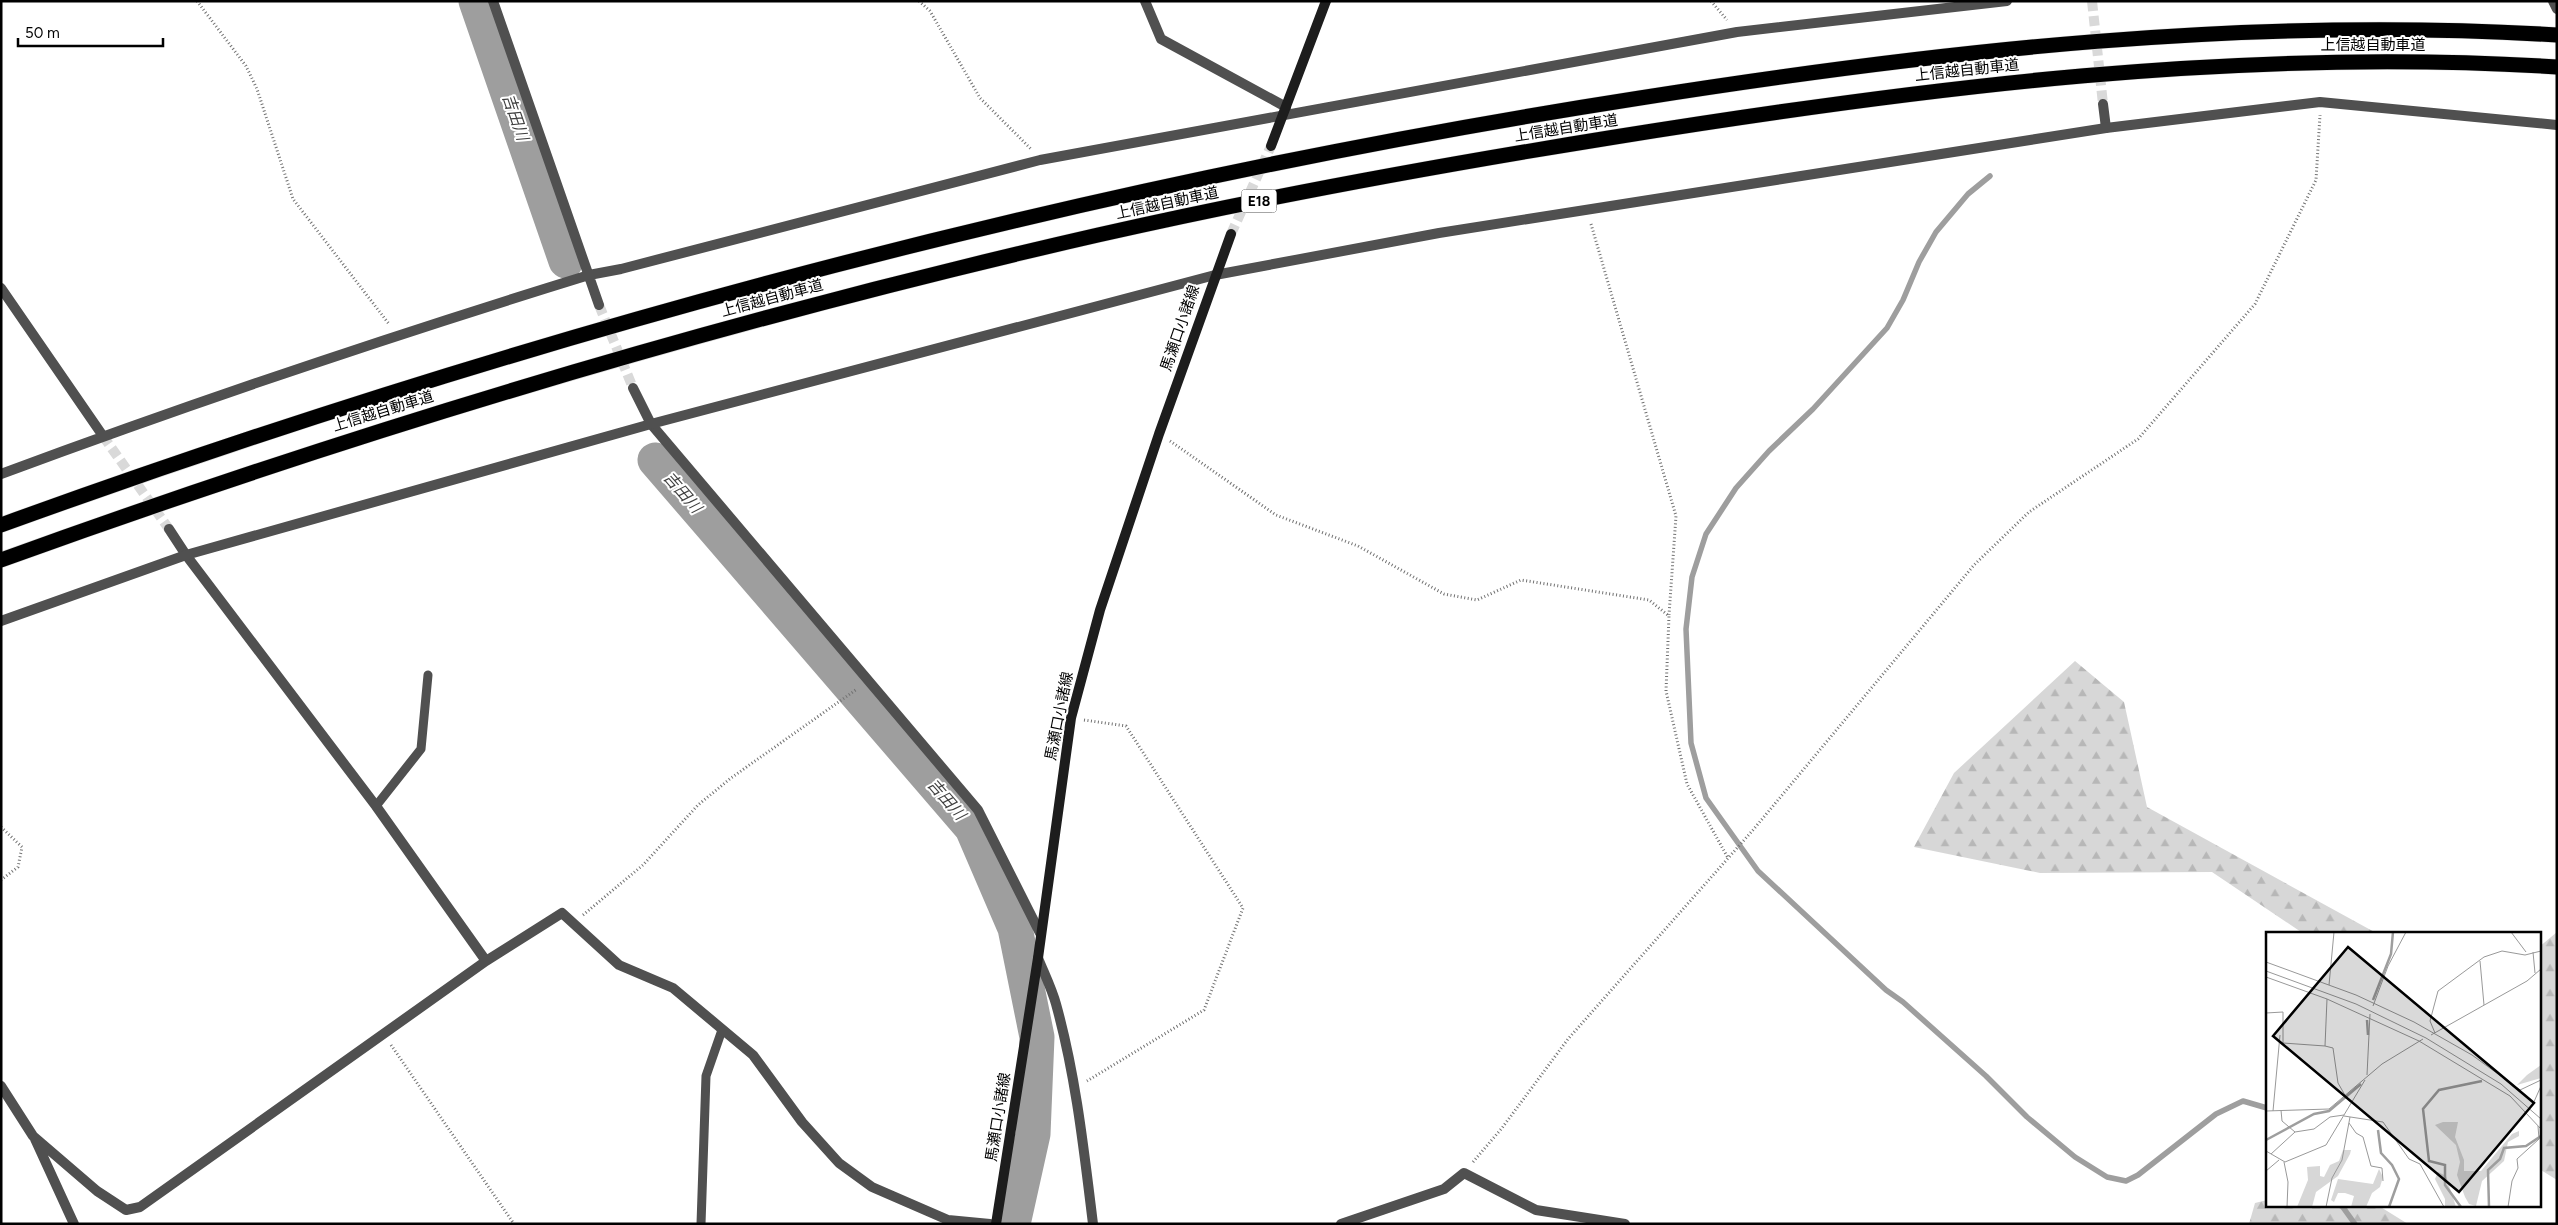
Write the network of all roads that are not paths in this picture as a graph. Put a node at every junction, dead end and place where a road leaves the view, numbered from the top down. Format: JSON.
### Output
{"nodes":[{"id":1,"x":493,"y":1,"type":"edge"},
{"id":2,"x":1145,"y":1,"type":"edge"},
{"id":3,"x":1326,"y":1,"type":"edge"},
{"id":4,"x":2007,"y":1,"type":"edge"},
{"id":5,"x":2554,"y":1,"type":"edge"},
{"id":6,"x":2557,"y":9,"type":"edge"},
{"id":7,"x":2557,"y":35,"type":"edge"},
{"id":8,"x":2557,"y":67,"type":"edge"},
{"id":9,"x":2103,"y":104,"type":"tunnel mouth"},
{"id":10,"x":1284,"y":112,"type":"junction"},
{"id":11,"x":2557,"y":125,"type":"edge"},
{"id":12,"x":2106,"y":128,"type":"junction"},
{"id":13,"x":1271,"y":146,"type":"tunnel mouth"},
{"id":14,"x":1231,"y":234,"type":"tunnel mouth"},
{"id":15,"x":589,"y":275,"type":"junction"},
{"id":16,"x":1215,"y":275,"type":"junction"},
{"id":17,"x":1,"y":288,"type":"edge"},
{"id":18,"x":599,"y":305,"type":"tunnel mouth"},
{"id":19,"x":633,"y":388,"type":"tunnel mouth"},
{"id":20,"x":650,"y":424,"type":"junction"},
{"id":21,"x":103,"y":436,"type":"junction"},
{"id":22,"x":1,"y":474,"type":"edge"},
{"id":23,"x":1,"y":525,"type":"edge"},
{"id":24,"x":168,"y":529,"type":"tunnel mouth"},
{"id":25,"x":186,"y":556,"type":"junction"},
{"id":26,"x":1,"y":560,"type":"edge"},
{"id":27,"x":1,"y":622,"type":"edge"},
{"id":28,"x":428,"y":676,"type":"dead end"},
{"id":29,"x":376,"y":806,"type":"junction"},
{"id":30,"x":1040,"y":933,"type":"junction"},
{"id":31,"x":1038,"y":958,"type":"junction"},
{"id":32,"x":486,"y":961,"type":"junction"},
{"id":33,"x":722,"y":1030,"type":"junction"},
{"id":34,"x":1,"y":1086,"type":"edge"},
{"id":35,"x":33,"y":1136,"type":"junction"},
{"id":36,"x":74,"y":1224,"type":"edge"},
{"id":37,"x":701,"y":1224,"type":"edge"},
{"id":38,"x":990,"y":1224,"type":"edge"},
{"id":39,"x":996,"y":1224,"type":"edge"},
{"id":40,"x":1093,"y":1224,"type":"edge"},
{"id":41,"x":1341,"y":1224,"type":"edge"},
{"id":42,"x":1625,"y":1224,"type":"edge"}],
"edges":[{"from":1,"to":15,"type":"street"},
{"from":2,"to":10,"type":"street"},
{"from":3,"to":10,"type":"main road"},
{"from":4,"to":10,"type":"street"},
{"from":5,"to":6,"type":"street"},
{"from":7,"to":23,"type":"highway","name":"上信越自動車道","number":"E18"},
{"from":8,"to":26,"type":"highway","name":"上信越自動車道","number":"E18"},
{"from":9,"to":12,"type":"street"},
{"from":10,"to":13,"type":"main road"},
{"from":10,"to":15,"type":"street"},
{"from":11,"to":12,"type":"street"},
{"from":12,"to":16,"type":"street"},
{"from":14,"to":16,"type":"main road","name":"馬瀬口小諸線"},
{"from":15,"to":18,"type":"street"},
{"from":15,"to":21,"type":"street"},
{"from":16,"to":20,"type":"street"},
{"from":16,"to":30,"type":"main road","name":"馬瀬口小諸線"},
{"from":17,"to":21,"type":"street"},
{"from":19,"to":20,"type":"street"},
{"from":20,"to":25,"type":"street"},
{"from":20,"to":30,"type":"street"},
{"from":21,"to":22,"type":"street"},
{"from":24,"to":25,"type":"street"},
{"from":25,"to":27,"type":"street"},
{"from":25,"to":29,"type":"street"},
{"from":28,"to":29,"type":"lane"},
{"from":29,"to":32,"type":"street"},
{"from":30,"to":31,"type":"main road","name":"馬瀬口小諸線"},
{"from":31,"to":39,"type":"main road","name":"馬瀬口小諸線"},
{"from":31,"to":40,"type":"street"},
{"from":32,"to":33,"type":"street"},
{"from":32,"to":35,"type":"street"},
{"from":33,"to":37,"type":"lane"},
{"from":33,"to":38,"type":"street"},
{"from":34,"to":35,"type":"street"},
{"from":35,"to":36,"type":"street"},
{"from":41,"to":42,"type":"street"}]}
